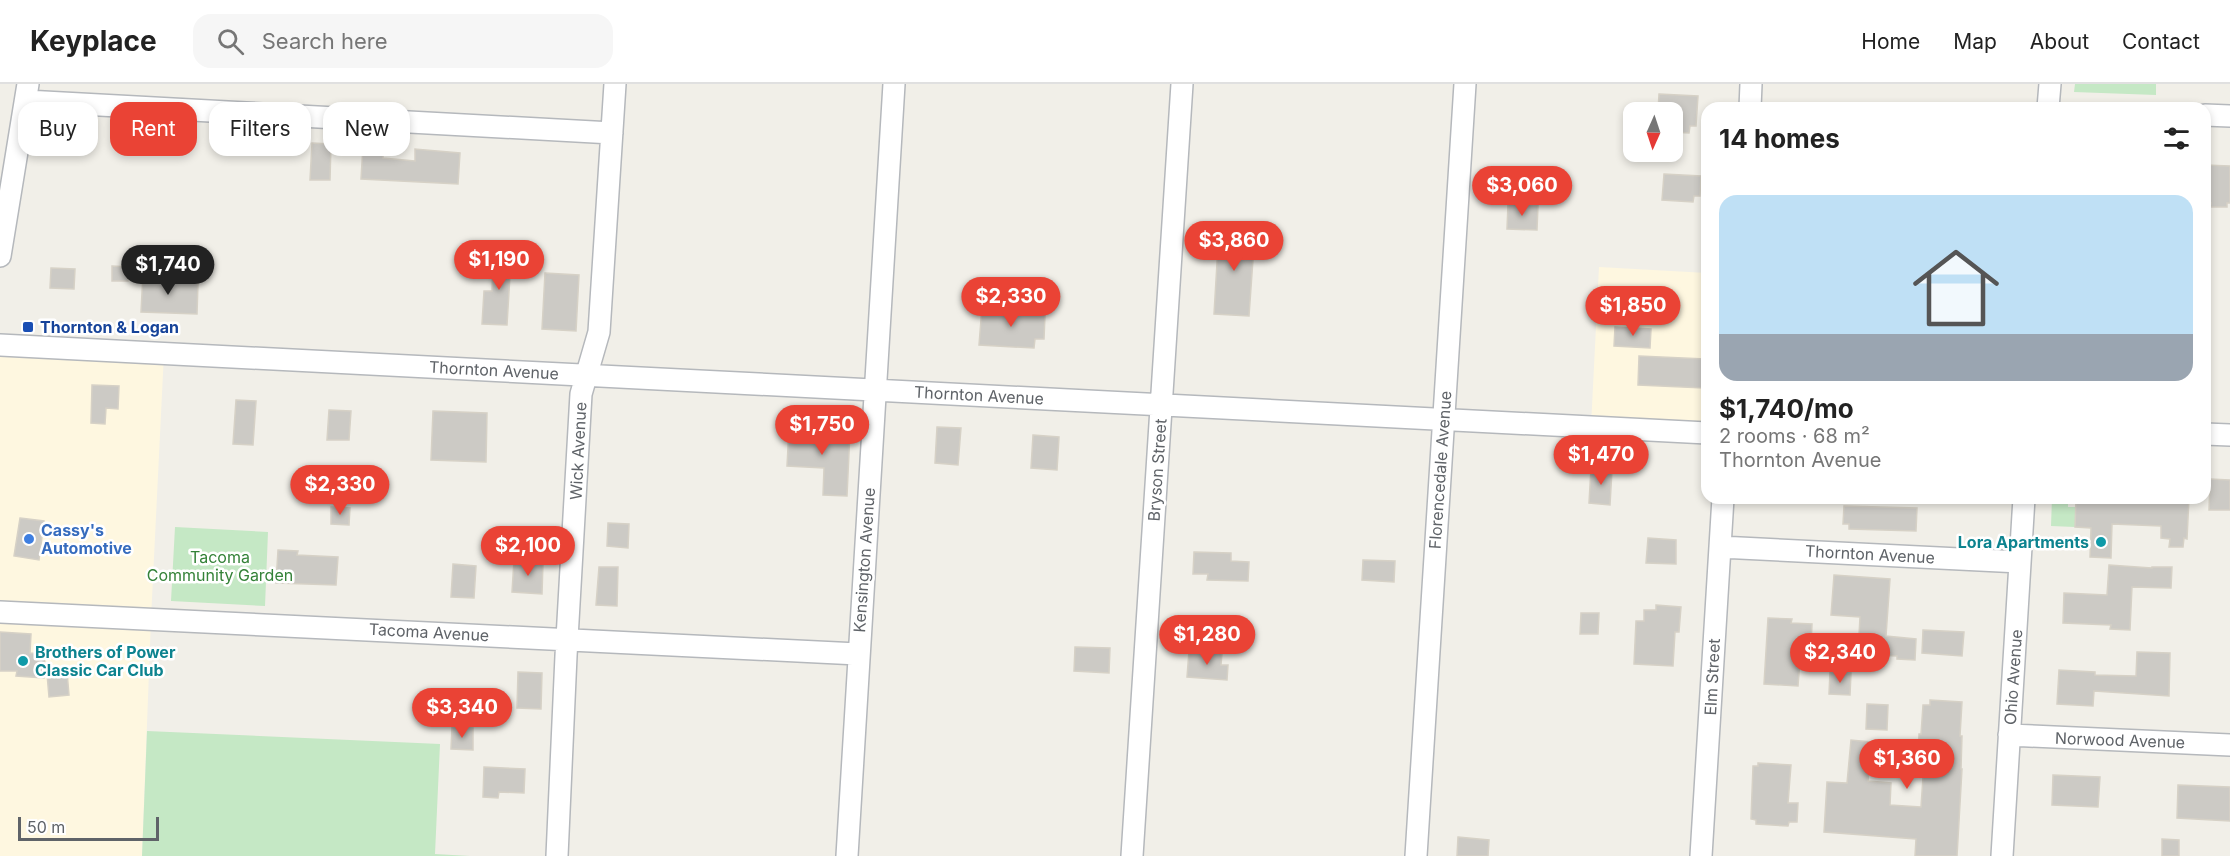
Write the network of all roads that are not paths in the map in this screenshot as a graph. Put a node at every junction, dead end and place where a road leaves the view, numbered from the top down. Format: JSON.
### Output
{"nodes":[{"id":1,"x":615,"y":84,"type":"edge"},
{"id":2,"x":894,"y":84,"type":"edge"},
{"id":3,"x":1182,"y":84,"type":"edge"},
{"id":4,"x":1465,"y":84,"type":"edge"},
{"id":5,"x":1751,"y":84,"type":"edge"},
{"id":6,"x":2050,"y":84,"type":"edge"},
{"id":7,"x":27,"y":93,"type":"edge"},
{"id":8,"x":1750,"y":102,"type":"edge"},
{"id":9,"x":2048,"y":102,"type":"edge"},
{"id":10,"x":2211,"y":116,"type":"edge"},
{"id":11,"x":2230,"y":116,"type":"edge"},
{"id":12,"x":612,"y":134,"type":"junction"},
{"id":13,"x":0,"y":256,"type":"edge"},
{"id":14,"x":0,"y":345,"type":"edge"},
{"id":15,"x":587,"y":375,"type":"junction"},
{"id":16,"x":875,"y":389,"type":"junction"},
{"id":17,"x":1161,"y":404,"type":"junction"},
{"id":18,"x":1443,"y":419,"type":"junction"},
{"id":19,"x":1701,"y":433,"type":"edge"},
{"id":20,"x":2211,"y":434,"type":"edge"},
{"id":21,"x":2230,"y":435,"type":"edge"},
{"id":22,"x":1723,"y":504,"type":"edge"},
{"id":23,"x":2024,"y":504,"type":"edge"},
{"id":24,"x":1720,"y":547,"type":"junction"},
{"id":25,"x":2020,"y":562,"type":"junction"},
{"id":26,"x":0,"y":612,"type":"edge"},
{"id":27,"x":567,"y":639,"type":"junction"},
{"id":28,"x":858,"y":654,"type":"junction"},
{"id":29,"x":2009,"y":735,"type":"junction"},
{"id":30,"x":2230,"y":745,"type":"edge"},
{"id":31,"x":557,"y":856,"type":"edge"},
{"id":32,"x":847,"y":856,"type":"edge"},
{"id":33,"x":1132,"y":856,"type":"edge"},
{"id":34,"x":1416,"y":856,"type":"edge"},
{"id":35,"x":1701,"y":856,"type":"edge"},
{"id":36,"x":2002,"y":856,"type":"edge"}],
"edges":[{"from":1,"to":12,"type":"street","name":"Wick Avenue"},
{"from":2,"to":16,"type":"street","name":"Kensington Avenue"},
{"from":3,"to":17,"type":"street","name":"Bryson Street"},
{"from":4,"to":18,"type":"street","name":"Florencedale Avenue"},
{"from":5,"to":8,"type":"street"},
{"from":6,"to":9,"type":"street"},
{"from":7,"to":12,"type":"street"},
{"from":7,"to":13,"type":"street"},
{"from":10,"to":11,"type":"street"},
{"from":12,"to":15,"type":"street","name":"Wick Avenue"},
{"from":14,"to":15,"type":"street","name":"Thornton Avenue"},
{"from":15,"to":16,"type":"street","name":"Thornton Avenue"},
{"from":15,"to":27,"type":"street","name":"Wick Avenue"},
{"from":16,"to":17,"type":"street","name":"Thornton Avenue"},
{"from":16,"to":28,"type":"street","name":"Kensington Avenue"},
{"from":17,"to":18,"type":"street","name":"Thornton Avenue"},
{"from":17,"to":33,"type":"street","name":"Bryson Street"},
{"from":18,"to":19,"type":"street","name":"Thornton Avenue"},
{"from":18,"to":34,"type":"street","name":"Florencedale Avenue"},
{"from":20,"to":21,"type":"street"},
{"from":22,"to":24,"type":"street","name":"Elm Street"},
{"from":23,"to":25,"type":"street","name":"Ohio Avenue"},
{"from":24,"to":25,"type":"street","name":"Thornton Avenue"},
{"from":24,"to":35,"type":"street","name":"Elm Street"},
{"from":25,"to":29,"type":"street","name":"Ohio Avenue"},
{"from":26,"to":27,"type":"street","name":"Tacoma Avenue"},
{"from":27,"to":28,"type":"street","name":"Tacoma Avenue"},
{"from":27,"to":31,"type":"street","name":"Wick Avenue"},
{"from":28,"to":32,"type":"street","name":"Kensington Avenue"},
{"from":29,"to":30,"type":"street","name":"Norwood Avenue"},
{"from":29,"to":36,"type":"street","name":"Ohio Avenue"}]}
